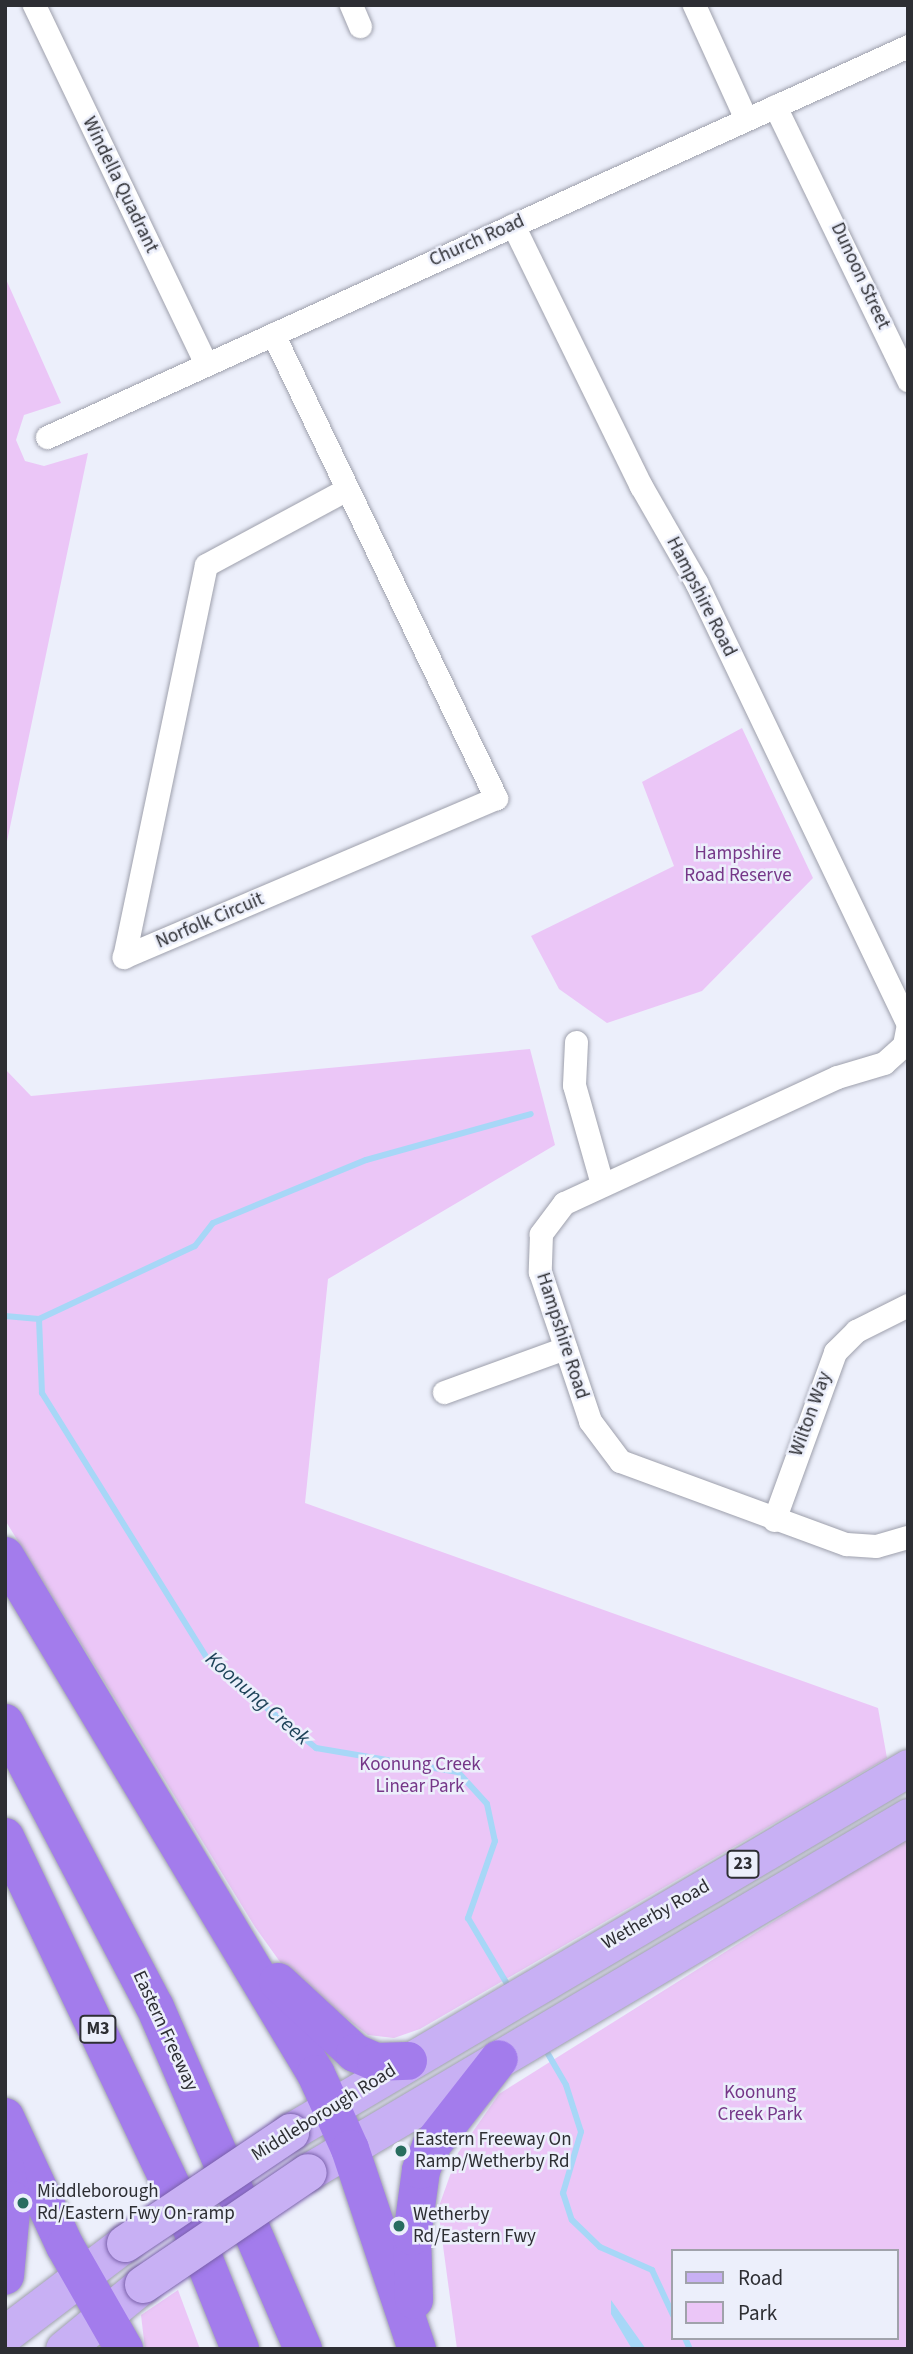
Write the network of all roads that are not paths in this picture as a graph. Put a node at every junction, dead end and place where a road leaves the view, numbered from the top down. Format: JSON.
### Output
{"nodes":[{"id":1,"x":34,"y":5,"type":"edge"},
{"id":2,"x":694,"y":5,"type":"edge"},
{"id":3,"x":908,"y":46,"type":"edge"},
{"id":4,"x":781,"y":103,"type":"junction"},
{"id":5,"x":746,"y":119,"type":"junction"},
{"id":6,"x":513,"y":225,"type":"junction"},
{"id":7,"x":273,"y":334,"type":"junction"},
{"id":8,"x":206,"y":364,"type":"junction"},
{"id":9,"x":906,"y":372,"type":"edge"},
{"id":10,"x":47,"y":437,"type":"dead end"},
{"id":11,"x":347,"y":489,"type":"junction"},
{"id":12,"x":576,"y":1042,"type":"dead end"},
{"id":13,"x":899,"y":1050,"type":"edge"},
{"id":14,"x":602,"y":1184,"type":"junction"},
{"id":15,"x":908,"y":1305,"type":"edge"},
{"id":16,"x":565,"y":1348,"type":"junction"},
{"id":17,"x":444,"y":1392,"type":"dead end"},
{"id":18,"x":774,"y":1520,"type":"junction"},
{"id":19,"x":908,"y":1536,"type":"edge"},
{"id":20,"x":5,"y":1556,"type":"edge"},
{"id":21,"x":5,"y":1723,"type":"edge"},
{"id":22,"x":908,"y":1768,"type":"edge"},
{"id":23,"x":908,"y":1817,"type":"edge"},
{"id":24,"x":5,"y":1837,"type":"edge"},
{"id":25,"x":205,"y":1885,"type":"junction"},
{"id":26,"x":477,"y":2020,"type":"joint"},
{"id":27,"x":499,"y":2059,"type":"junction"},
{"id":28,"x":408,"y":2061,"type":"junction"},
{"id":29,"x":331,"y":2107,"type":"junction"},
{"id":30,"x":5,"y":2117,"type":"edge"},
{"id":31,"x":351,"y":2149,"type":"junction"},
{"id":32,"x":5,"y":2168,"type":"edge"},
{"id":33,"x":84,"y":2274,"type":"junction"},
{"id":34,"x":5,"y":2276,"type":"edge"},
{"id":35,"x":107,"y":2315,"type":"junction"},
{"id":36,"x":5,"y":2334,"type":"edge"},
{"id":37,"x":64,"y":2349,"type":"edge"},
{"id":38,"x":124,"y":2349,"type":"edge"},
{"id":39,"x":240,"y":2349,"type":"edge"},
{"id":40,"x":303,"y":2349,"type":"edge"},
{"id":41,"x":418,"y":2349,"type":"edge"}],
"edges":[{"from":1,"to":8,"type":"street","name":"Windella Quadrant"},
{"from":2,"to":5,"type":"street"},
{"from":3,"to":4,"type":"street","name":"Church Road"},
{"from":4,"to":5,"type":"street","name":"Church Road"},
{"from":4,"to":9,"type":"street","name":"Dunoon Street"},
{"from":5,"to":6,"type":"street","name":"Church Road"},
{"from":6,"to":7,"type":"street","name":"Church Road"},
{"from":6,"to":13,"type":"street","name":"Hampshire Road"},
{"from":7,"to":8,"type":"street","name":"Church Road"},
{"from":7,"to":11,"type":"street","name":"Norfolk Circuit"},
{"from":8,"to":10,"type":"street","name":"Church Road"},
{"from":11,"to":11,"type":"street","name":"Norfolk Circuit"},
{"from":12,"to":14,"type":"street"},
{"from":13,"to":14,"type":"street","name":"Hampshire Road"},
{"from":14,"to":16,"type":"street","name":"Hampshire Road"},
{"from":15,"to":18,"type":"street","name":"Wilton Way"},
{"from":16,"to":17,"type":"street"},
{"from":16,"to":18,"type":"street","name":"Hampshire Road"},
{"from":18,"to":19,"type":"street","name":"Hampshire Road"},
{"from":20,"to":25,"type":"highway"},
{"from":21,"to":40,"type":"highway","name":"Eastern Freeway"},
{"from":22,"to":26,"type":"main road","name":"Wetherby Road","number":"23"},
{"from":23,"to":27,"type":"main road","number":"23"},
{"from":24,"to":39,"type":"highway","number":"M3"},
{"from":25,"to":28,"type":"highway"},
{"from":25,"to":29,"type":"highway"},
{"from":26,"to":28,"type":"main road","name":"Middleborough Road","number":"23"},
{"from":27,"to":31,"type":"main road","number":"23"},
{"from":27,"to":41,"type":"highway"},
{"from":28,"to":29,"type":"main road","name":"Middleborough Road","number":"23"},
{"from":29,"to":31,"type":"highway"},
{"from":29,"to":33,"type":"main road","name":"Middleborough Road","number":"23","bridge":true},
{"from":30,"to":33,"type":"highway"},
{"from":31,"to":35,"type":"main road","number":"23","bridge":true},
{"from":31,"to":41,"type":"highway"},
{"from":32,"to":34,"type":"highway"},
{"from":33,"to":35,"type":"highway"},
{"from":33,"to":36,"type":"main road","name":"Middleborough Road","number":"23"},
{"from":35,"to":37,"type":"main road","number":"23"},
{"from":35,"to":38,"type":"highway"}]}
